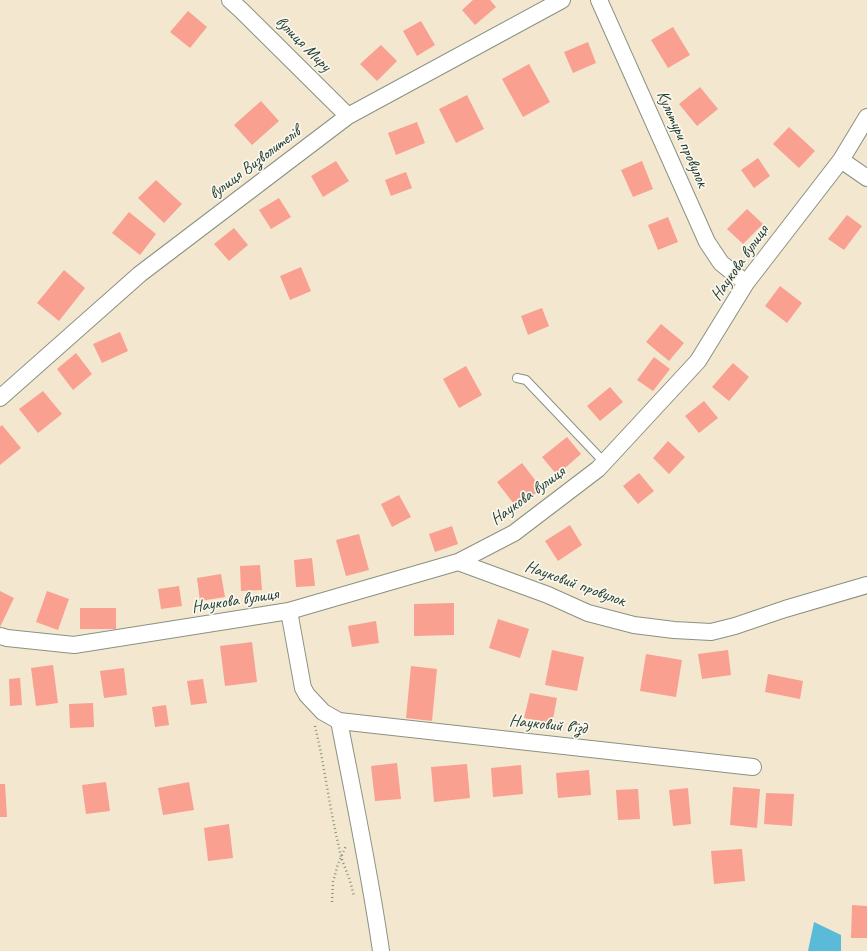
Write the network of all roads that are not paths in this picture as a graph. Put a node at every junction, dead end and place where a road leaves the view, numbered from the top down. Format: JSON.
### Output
{"nodes":[{"id":1,"x":230,"y":0,"type":"edge"},
{"id":2,"x":562,"y":0,"type":"edge"},
{"id":3,"x":599,"y":0,"type":"edge"},
{"id":4,"x":348,"y":116,"type":"junction"},
{"id":5,"x":867,"y":117,"type":"edge"},
{"id":6,"x":841,"y":160,"type":"junction"},
{"id":7,"x":867,"y":178,"type":"edge"},
{"id":8,"x":746,"y":283,"type":"junction"},
{"id":9,"x":517,"y":378,"type":"dead end"},
{"id":10,"x":0,"y":398,"type":"edge"},
{"id":11,"x":604,"y":462,"type":"junction"},
{"id":12,"x":458,"y":562,"type":"junction"},
{"id":13,"x":867,"y":584,"type":"edge"},
{"id":14,"x":289,"y":611,"type":"junction"},
{"id":15,"x":0,"y":636,"type":"edge"},
{"id":16,"x":338,"y":721,"type":"junction"},
{"id":17,"x":753,"y":767,"type":"dead end"},
{"id":18,"x":381,"y":951,"type":"edge"}],
"edges":[{"from":1,"to":4,"type":"street","name":"вулиця Миру"},
{"from":2,"to":4,"type":"street","name":"вулиця Визволителів"},
{"from":3,"to":8,"type":"street","name":"Культури провулок"},
{"from":4,"to":10,"type":"street","name":"вулиця Визволителів"},
{"from":5,"to":6,"type":"street","name":"Наукова вулиця"},
{"from":6,"to":7,"type":"street"},
{"from":6,"to":8,"type":"street","name":"Наукова вулиця"},
{"from":8,"to":11,"type":"street","name":"Наукова вулиця"},
{"from":9,"to":11,"type":"lane"},
{"from":11,"to":12,"type":"street","name":"Наукова вулиця"},
{"from":12,"to":13,"type":"street","name":"Науковий провулок"},
{"from":12,"to":14,"type":"street","name":"Наукова вулиця"},
{"from":14,"to":15,"type":"street","name":"Наукова вулиця"},
{"from":14,"to":16,"type":"street","name":"Науковий в'їзд"},
{"from":16,"to":17,"type":"street","name":"Науковий в'їзд"},
{"from":16,"to":18,"type":"street"}]}
